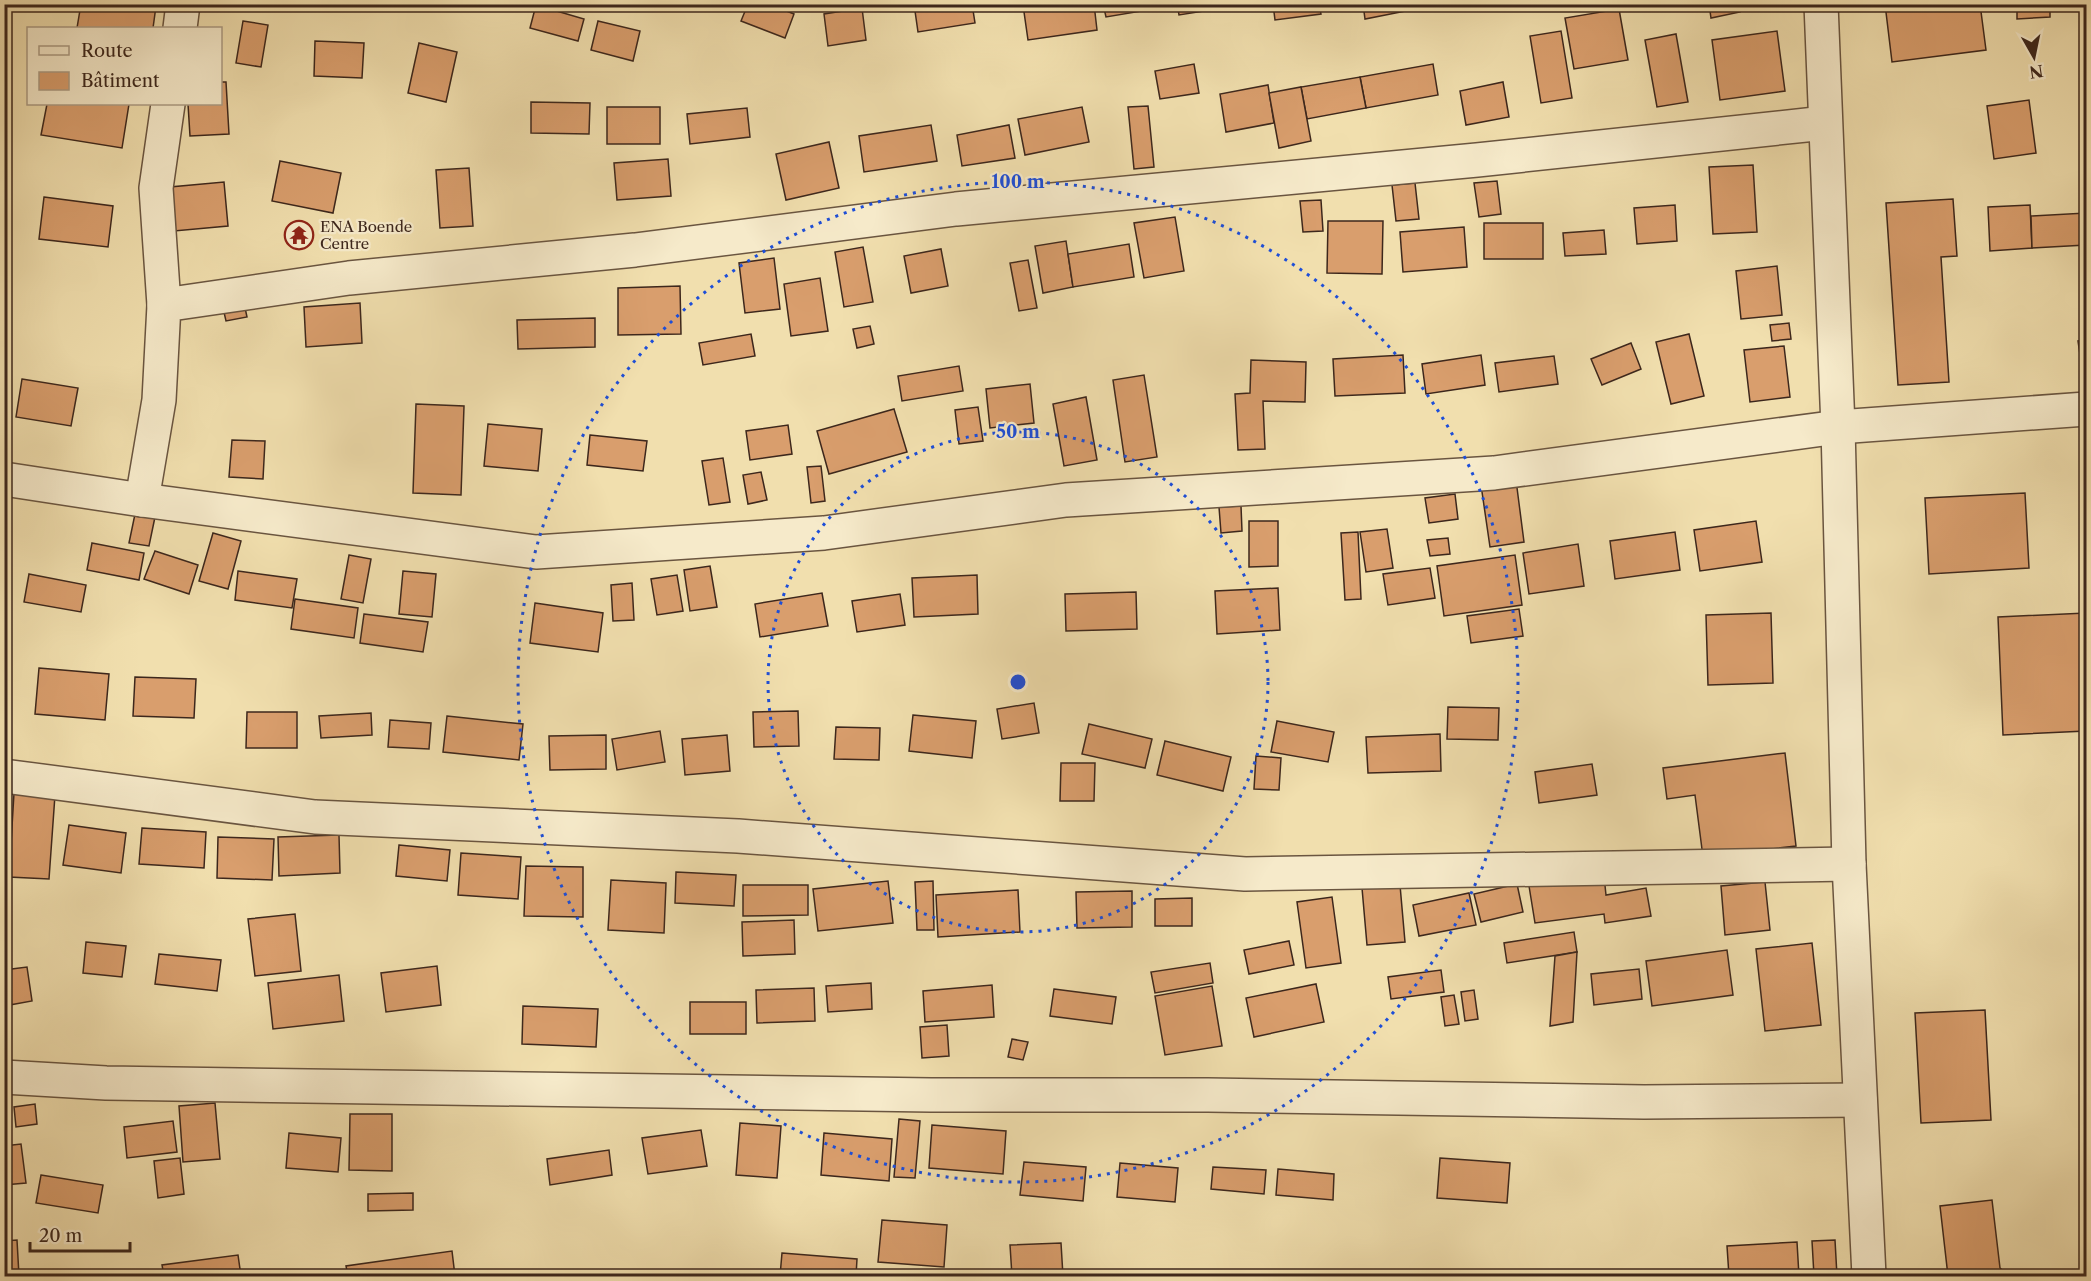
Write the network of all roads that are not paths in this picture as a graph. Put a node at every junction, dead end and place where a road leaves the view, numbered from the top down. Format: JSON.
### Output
{"nodes":[{"id":1,"x":183,"y":4,"type":"edge"},
{"id":2,"x":1821,"y":4,"type":"edge"},
{"id":3,"x":180,"y":27,"type":"edge"},
{"id":4,"x":168,"y":105,"type":"edge"},
{"id":5,"x":1825,"y":123,"type":"junction"},
{"id":6,"x":164,"y":304,"type":"junction"},
{"id":7,"x":2086,"y":409,"type":"edge"},
{"id":8,"x":1838,"y":427,"type":"junction"},
{"id":9,"x":4,"y":479,"type":"edge"},
{"id":10,"x":142,"y":500,"type":"junction"},
{"id":11,"x":4,"y":776,"type":"edge"},
{"id":12,"x":1849,"y":864,"type":"junction"},
{"id":13,"x":4,"y":1077,"type":"edge"},
{"id":14,"x":1860,"y":1100,"type":"junction"},
{"id":15,"x":1869,"y":1276,"type":"edge"}],
"edges":[{"from":1,"to":3,"type":"street"},
{"from":2,"to":5,"type":"street"},
{"from":4,"to":6,"type":"street"},
{"from":5,"to":6,"type":"street"},
{"from":5,"to":8,"type":"street"},
{"from":6,"to":10,"type":"street"},
{"from":7,"to":8,"type":"street"},
{"from":8,"to":10,"type":"street"},
{"from":8,"to":12,"type":"street"},
{"from":9,"to":10,"type":"street"},
{"from":11,"to":12,"type":"street"},
{"from":12,"to":14,"type":"street"},
{"from":13,"to":14,"type":"street"},
{"from":14,"to":15,"type":"street"}]}
